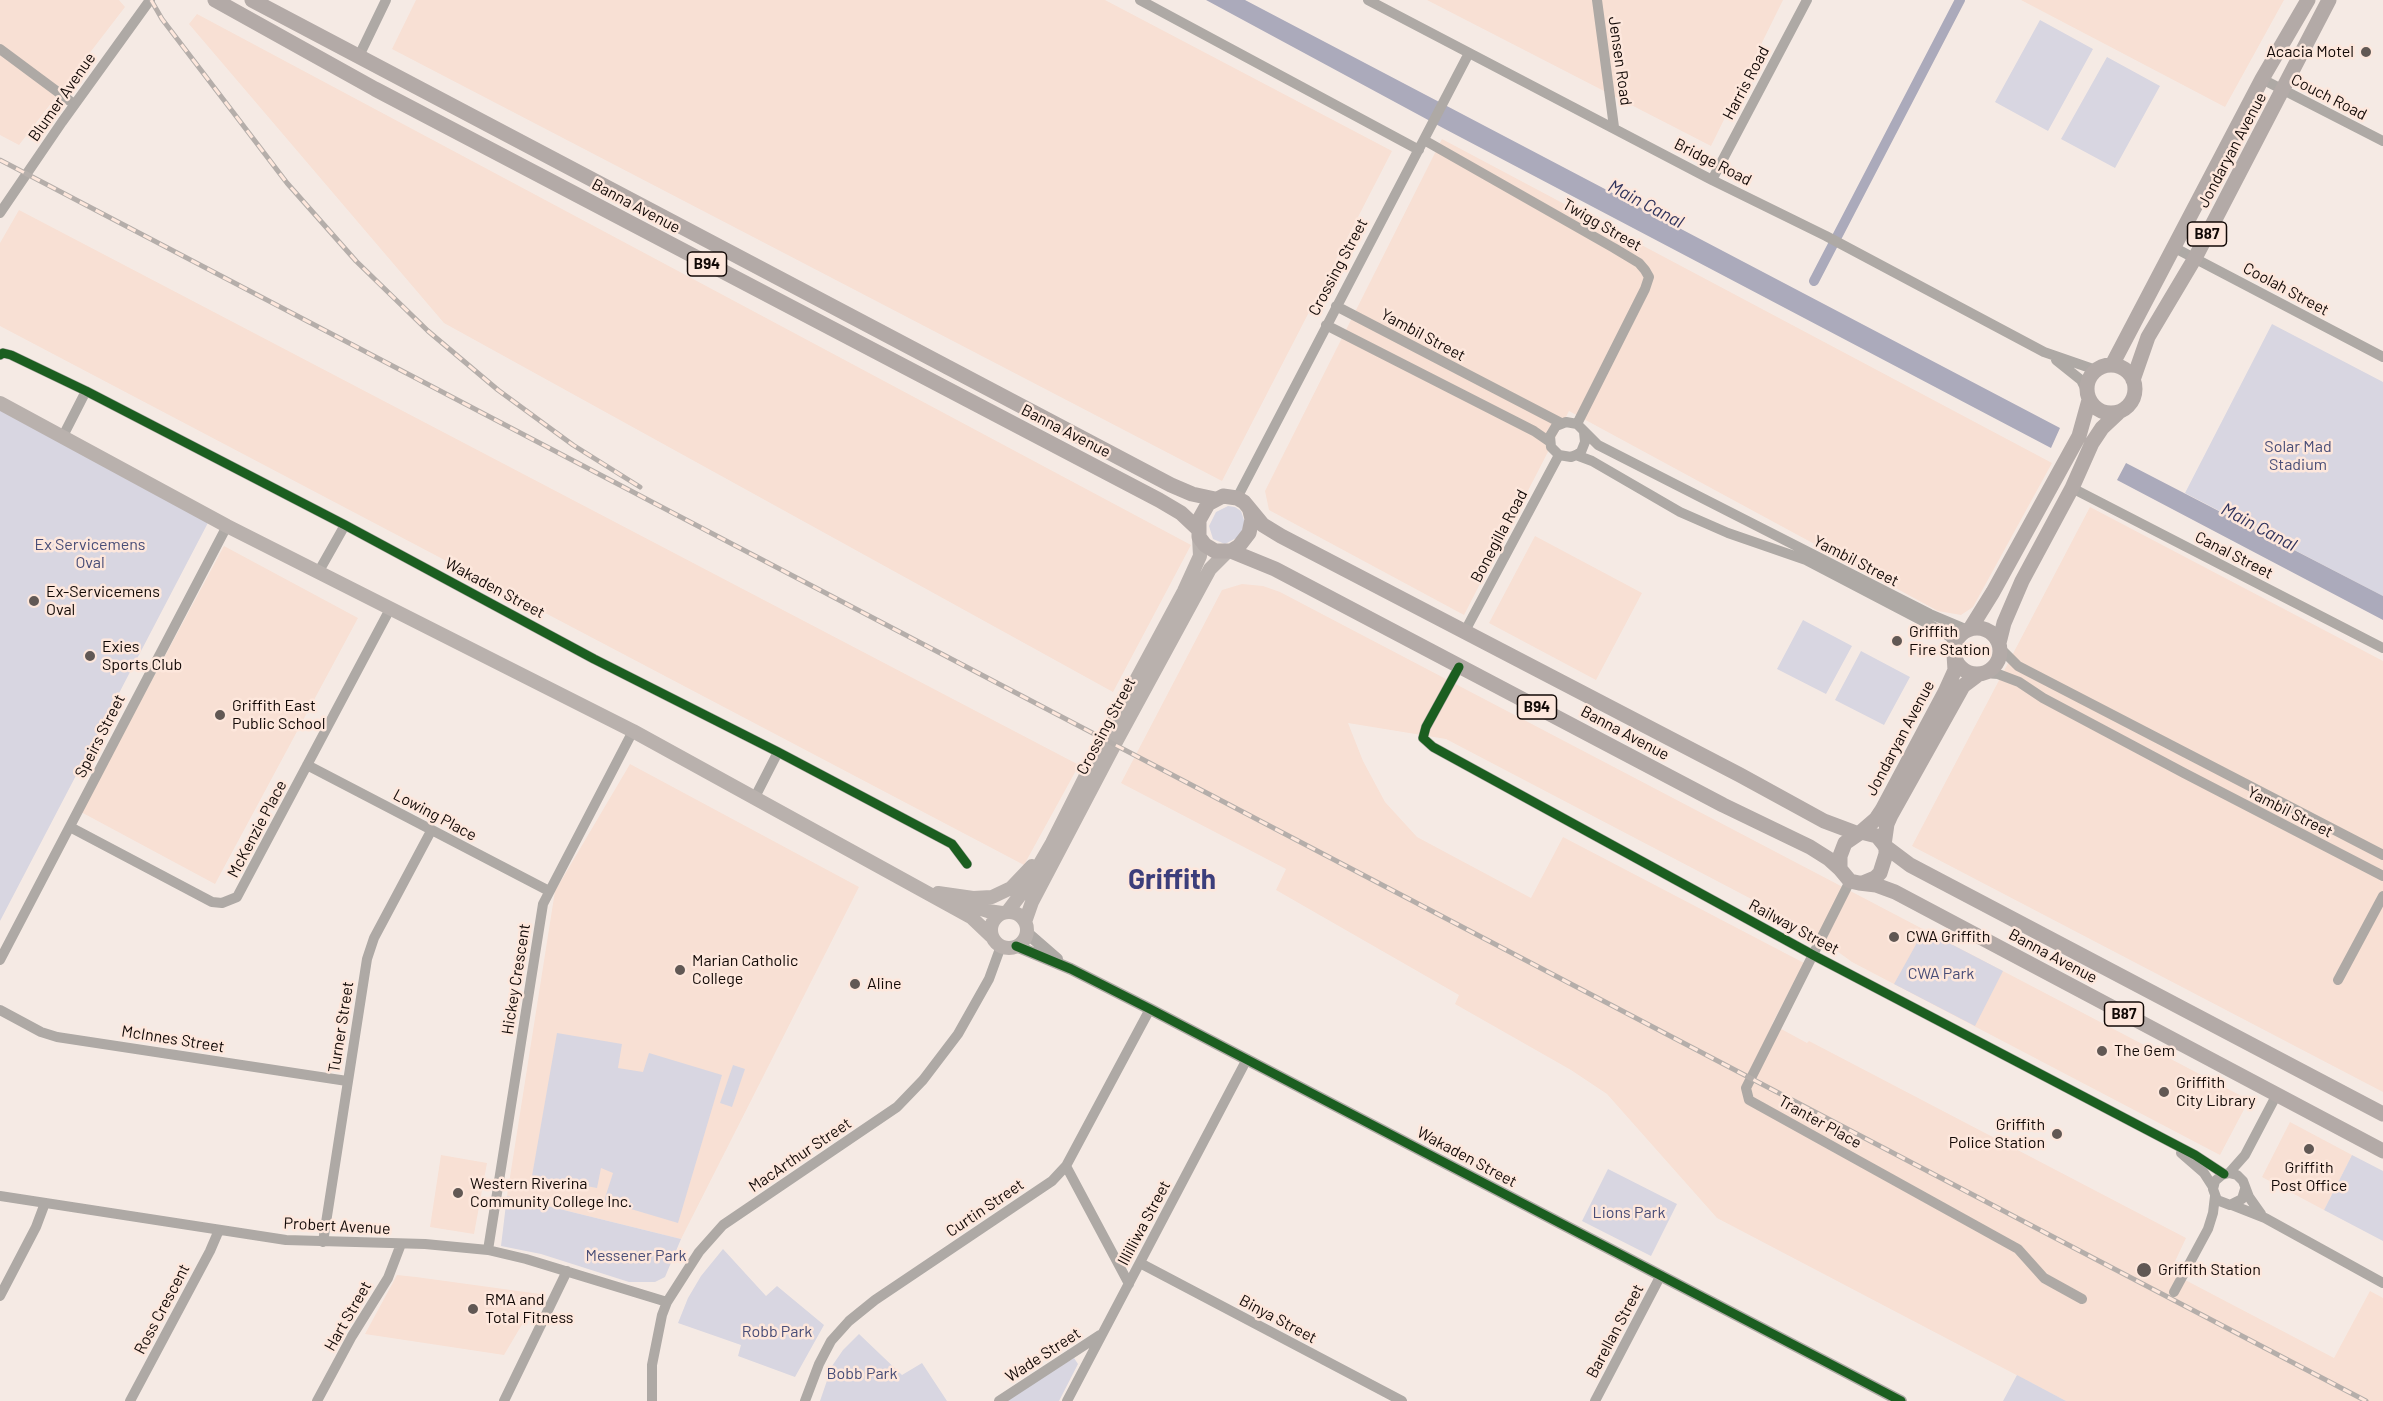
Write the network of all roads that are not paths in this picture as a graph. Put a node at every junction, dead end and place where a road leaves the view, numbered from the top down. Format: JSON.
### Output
{"nodes":[{"id":1,"x":150,"y":0,"type":"edge"},
{"id":2,"x":215,"y":0,"type":"edge"},
{"id":3,"x":252,"y":0,"type":"edge"},
{"id":4,"x":386,"y":0,"type":"edge"},
{"id":5,"x":1140,"y":0,"type":"edge"},
{"id":6,"x":1368,"y":0,"type":"edge"},
{"id":7,"x":1597,"y":0,"type":"edge"},
{"id":8,"x":1807,"y":0,"type":"edge"},
{"id":9,"x":2308,"y":0,"type":"edge"},
{"id":10,"x":2329,"y":0,"type":"edge"},
{"id":11,"x":0,"y":49,"type":"edge"},
{"id":12,"x":1469,"y":53,"type":"junction"},
{"id":13,"x":358,"y":58,"type":"junction"},
{"id":14,"x":350,"y":75,"type":"junction"},
{"id":15,"x":2262,"y":79,"type":"junction"},
{"id":16,"x":2283,"y":90,"type":"junction"},
{"id":17,"x":74,"y":104,"type":"junction"},
{"id":18,"x":1614,"y":127,"type":"junction"},
{"id":19,"x":2383,"y":141,"type":"edge"},
{"id":20,"x":1421,"y":145,"type":"junction"},
{"id":21,"x":1712,"y":180,"type":"junction"},
{"id":22,"x":0,"y":213,"type":"edge"},
{"id":23,"x":2175,"y":248,"type":"junction"},
{"id":24,"x":2195,"y":258,"type":"junction"},
{"id":25,"x":1336,"y":306,"type":"junction"},
{"id":26,"x":1326,"y":325,"type":"junction"},
{"id":27,"x":2044,"y":352,"type":"junction"},
{"id":28,"x":0,"y":355,"type":"edge"},
{"id":29,"x":2383,"y":357,"type":"edge"},
{"id":30,"x":2112,"y":365,"type":"junction"},
{"id":31,"x":2096,"y":370,"type":"junction"},
{"id":32,"x":2133,"y":380,"type":"junction"},
{"id":33,"x":86,"y":391,"type":"junction"},
{"id":34,"x":2088,"y":396,"type":"junction"},
{"id":35,"x":0,"y":403,"type":"edge"},
{"id":36,"x":2118,"y":412,"type":"junction"},
{"id":37,"x":1561,"y":423,"type":"junction"},
{"id":38,"x":1580,"y":428,"type":"junction"},
{"id":39,"x":63,"y":436,"type":"junction"},
{"id":40,"x":2085,"y":439,"type":"junction"},
{"id":41,"x":1550,"y":442,"type":"junction"},
{"id":42,"x":1559,"y":455,"type":"junction"},
{"id":43,"x":1576,"y":455,"type":"junction"},
{"id":44,"x":2072,"y":488,"type":"junction"},
{"id":45,"x":1237,"y":498,"type":"junction"},
{"id":46,"x":1215,"y":499,"type":"junction"},
{"id":47,"x":1250,"y":511,"type":"junction"},
{"id":48,"x":1732,"y":515,"type":"junction"},
{"id":49,"x":345,"y":525,"type":"junction"},
{"id":50,"x":227,"y":526,"type":"junction"},
{"id":51,"x":1198,"y":533,"type":"junction"},
{"id":52,"x":1229,"y":552,"type":"junction"},
{"id":53,"x":1785,"y":555,"type":"junction"},
{"id":54,"x":319,"y":571,"type":"junction"},
{"id":55,"x":390,"y":609,"type":"junction"},
{"id":56,"x":1969,"y":630,"type":"junction"},
{"id":57,"x":1465,"y":631,"type":"junction"},
{"id":58,"x":2000,"y":646,"type":"junction"},
{"id":59,"x":2383,"y":648,"type":"edge"},
{"id":60,"x":1954,"y":651,"type":"junction"},
{"id":61,"x":1459,"y":667,"type":"junction"},
{"id":62,"x":1982,"y":674,"type":"junction"},
{"id":63,"x":633,"y":731,"type":"junction"},
{"id":64,"x":778,"y":752,"type":"junction"},
{"id":65,"x":2193,"y":757,"type":"junction"},
{"id":66,"x":307,"y":765,"type":"junction"},
{"id":67,"x":2184,"y":774,"type":"junction"},
{"id":68,"x":754,"y":799,"type":"junction"},
{"id":69,"x":70,"y":827,"type":"junction"},
{"id":70,"x":430,"y":831,"type":"junction"},
{"id":71,"x":1859,"y":833,"type":"junction"},
{"id":72,"x":1052,"y":843,"type":"junction"},
{"id":73,"x":1885,"y":846,"type":"junction"},
{"id":74,"x":2383,"y":855,"type":"edge"},
{"id":75,"x":967,"y":864,"type":"dead end"},
{"id":76,"x":2383,"y":876,"type":"edge"},
{"id":77,"x":1851,"y":878,"type":"junction"},
{"id":78,"x":907,"y":881,"type":"junction"},
{"id":79,"x":549,"y":891,"type":"junction"},
{"id":80,"x":938,"y":892,"type":"junction"},
{"id":81,"x":2383,"y":896,"type":"edge"},
{"id":82,"x":1005,"y":912,"type":"junction"},
{"id":83,"x":1026,"y":927,"type":"junction"},
{"id":84,"x":996,"y":941,"type":"junction"},
{"id":85,"x":1016,"y":946,"type":"junction"},
{"id":86,"x":1813,"y":955,"type":"junction"},
{"id":87,"x":0,"y":960,"type":"edge"},
{"id":88,"x":1071,"y":969,"type":"junction"},
{"id":89,"x":2338,"y":980,"type":"dead end"},
{"id":90,"x":1150,"y":1009,"type":"junction"},
{"id":91,"x":0,"y":1010,"type":"edge"},
{"id":92,"x":1247,"y":1059,"type":"junction"},
{"id":93,"x":347,"y":1081,"type":"junction"},
{"id":94,"x":2276,"y":1095,"type":"junction"},
{"id":95,"x":2383,"y":1114,"type":"edge"},
{"id":96,"x":2160,"y":1138,"type":"junction"},
{"id":97,"x":2383,"y":1151,"type":"edge"},
{"id":98,"x":2246,"y":1155,"type":"junction"},
{"id":99,"x":1066,"y":1166,"type":"junction"},
{"id":100,"x":2227,"y":1173,"type":"junction"},
{"id":101,"x":2244,"y":1185,"type":"junction"},
{"id":102,"x":2214,"y":1192,"type":"junction"},
{"id":103,"x":0,"y":1196,"type":"edge"},
{"id":104,"x":45,"y":1203,"type":"junction"},
{"id":105,"x":2231,"y":1205,"type":"junction"},
{"id":106,"x":2265,"y":1218,"type":"junction"},
{"id":107,"x":2208,"y":1229,"type":"junction"},
{"id":108,"x":219,"y":1230,"type":"junction"},
{"id":109,"x":323,"y":1242,"type":"junction"},
{"id":110,"x":401,"y":1244,"type":"junction"},
{"id":111,"x":488,"y":1251,"type":"junction"},
{"id":112,"x":1140,"y":1263,"type":"junction"},
{"id":113,"x":567,"y":1271,"type":"junction"},
{"id":114,"x":1661,"y":1275,"type":"junction"},
{"id":115,"x":2383,"y":1283,"type":"edge"},
{"id":116,"x":1129,"y":1284,"type":"junction"},
{"id":117,"x":2174,"y":1292,"type":"dead end"},
{"id":118,"x":0,"y":1296,"type":"edge"},
{"id":119,"x":2082,"y":1299,"type":"dead end"},
{"id":120,"x":667,"y":1302,"type":"junction"},
{"id":121,"x":1102,"y":1334,"type":"junction"},
{"id":122,"x":129,"y":1401,"type":"edge"},
{"id":123,"x":317,"y":1401,"type":"edge"},
{"id":124,"x":504,"y":1401,"type":"edge"},
{"id":125,"x":652,"y":1401,"type":"edge"},
{"id":126,"x":805,"y":1401,"type":"edge"},
{"id":127,"x":999,"y":1401,"type":"edge"},
{"id":128,"x":1067,"y":1401,"type":"edge"},
{"id":129,"x":1401,"y":1401,"type":"edge"},
{"id":130,"x":1595,"y":1401,"type":"edge"},
{"id":131,"x":1901,"y":1401,"type":"edge"}],
"edges":[{"from":1,"to":17,"type":"street","name":"Blumer Avenue"},
{"from":2,"to":14,"type":"main road","name":"Banna Avenue","number":"B94"},
{"from":3,"to":13,"type":"main road","name":"Banna Avenue","number":"B94"},
{"from":4,"to":13,"type":"street"},
{"from":5,"to":20,"type":"street","name":"Twigg Street"},
{"from":6,"to":12,"type":"street","name":"Bridge Road"},
{"from":7,"to":18,"type":"street","name":"Jensen Road"},
{"from":8,"to":21,"type":"street","name":"Harris Road"},
{"from":9,"to":15,"type":"main road","name":"Jondaryan Avenue","number":"B87"},
{"from":10,"to":16,"type":"main road","name":"Jondaryan Avenue","number":"B87"},
{"from":11,"to":17,"type":"street"},
{"from":12,"to":18,"type":"street","name":"Bridge Road"},
{"from":12,"to":20,"type":"street","name":"Crossing Street"},
{"from":13,"to":14,"type":"main road"},
{"from":13,"to":46,"type":"main road","name":"Banna Avenue","number":"B94"},
{"from":14,"to":51,"type":"main road","name":"Banna Avenue","number":"B94"},
{"from":15,"to":16,"type":"street","name":"Couch Road"},
{"from":15,"to":23,"type":"main road","name":"Jondaryan Avenue","number":"B87"},
{"from":16,"to":19,"type":"street","name":"Couch Road"},
{"from":16,"to":24,"type":"main road","name":"Jondaryan Avenue","number":"B87"},
{"from":17,"to":22,"type":"street","name":"Blumer Avenue"},
{"from":18,"to":21,"type":"street","name":"Bridge Road"},
{"from":20,"to":25,"type":"street","name":"Crossing Street"},
{"from":20,"to":38,"type":"street","name":"Twigg Street"},
{"from":21,"to":27,"type":"street","name":"Bridge Road"},
{"from":23,"to":24,"type":"street","name":"Coolah Street"},
{"from":23,"to":30,"type":"main road","name":"Jondaryan Avenue","number":"B87"},
{"from":24,"to":29,"type":"street","name":"Coolah Street"},
{"from":24,"to":32,"type":"main road","name":"Jondaryan Avenue","number":"B87"},
{"from":25,"to":26,"type":"street","name":"Crossing Street"},
{"from":25,"to":37,"type":"street","name":"Yambil Street"},
{"from":26,"to":41,"type":"street"},
{"from":26,"to":45,"type":"street","name":"Crossing Street"},
{"from":27,"to":31,"type":"street","name":"Bridge Road"},
{"from":27,"to":34,"type":"street","name":"Bridge Road"},
{"from":28,"to":33,"type":"street","name":"Wakaden Street"},
{"from":30,"to":31,"type":"main road"},
{"from":30,"to":32,"type":"main road"},
{"from":31,"to":34,"type":"main road","number":"B87"},
{"from":32,"to":36,"type":"main road","number":"B87"},
{"from":33,"to":39,"type":"street"},
{"from":33,"to":49,"type":"street","name":"Wakaden Street"},
{"from":34,"to":36,"type":"main road"},
{"from":34,"to":40,"type":"main road","number":"B87"},
{"from":35,"to":39,"type":"main road"},
{"from":36,"to":40,"type":"main road","number":"B87"},
{"from":37,"to":38,"type":"street"},
{"from":37,"to":41,"type":"street"},
{"from":38,"to":43,"type":"street"},
{"from":38,"to":48,"type":"street","name":"Yambil Street"},
{"from":39,"to":50,"type":"main road"},
{"from":40,"to":44,"type":"main road","number":"B87"},
{"from":40,"to":56,"type":"main road","number":"B87"},
{"from":41,"to":42,"type":"street"},
{"from":42,"to":43,"type":"street"},
{"from":42,"to":57,"type":"street","name":"Bonegilla Road"},
{"from":43,"to":53,"type":"street","name":"Yambil Street"},
{"from":44,"to":58,"type":"main road","number":"B87"},
{"from":44,"to":59,"type":"street","name":"Canal Street"},
{"from":45,"to":46,"type":"main road","number":"B94"},
{"from":45,"to":47,"type":"main road","number":"B94"},
{"from":46,"to":51,"type":"main road"},
{"from":47,"to":52,"type":"main road"},
{"from":47,"to":57,"type":"main road","name":"Banna Avenue","number":"B94"},
{"from":48,"to":53,"type":"street","name":"Yambil Street"},
{"from":48,"to":56,"type":"street","name":"Yambil Street"},
{"from":49,"to":54,"type":"street"},
{"from":49,"to":64,"type":"street","name":"Wakaden Street"},
{"from":50,"to":54,"type":"main road"},
{"from":50,"to":69,"type":"street","name":"Speirs Street"},
{"from":51,"to":52,"type":"main road","number":"B94"},
{"from":51,"to":72,"type":"main road","name":"Crossing Street"},
{"from":52,"to":61,"type":"main road","name":"Banna Avenue","number":"B94"},
{"from":52,"to":83,"type":"main road","name":"Crossing Street"},
{"from":53,"to":60,"type":"street","name":"Yambil Street"},
{"from":54,"to":55,"type":"main road"},
{"from":55,"to":63,"type":"main road"},
{"from":55,"to":66,"type":"street","name":"McKenzie Place"},
{"from":56,"to":58,"type":"main road"},
{"from":56,"to":60,"type":"main road","number":"B87"},
{"from":57,"to":71,"type":"main road","name":"Banna Avenue","number":"B94"},
{"from":58,"to":62,"type":"main road","number":"B87"},
{"from":58,"to":65,"type":"street","name":"Yambil Street"},
{"from":60,"to":62,"type":"main road"},
{"from":60,"to":71,"type":"main road","name":"Jondaryan Avenue","number":"B87"},
{"from":61,"to":77,"type":"main road","name":"Banna Avenue","number":"B94"},
{"from":61,"to":86,"type":"street","name":"Railway Street"},
{"from":62,"to":67,"type":"street","name":"Yambil Street"},
{"from":62,"to":73,"type":"main road","name":"Jondaryan Avenue","number":"B87"},
{"from":63,"to":68,"type":"main road"},
{"from":63,"to":79,"type":"street","name":"Hickey Crescent"},
{"from":64,"to":68,"type":"street"},
{"from":64,"to":75,"type":"street","name":"Wakaden Street"},
{"from":65,"to":67,"type":"street"},
{"from":65,"to":74,"type":"street","name":"Yambil Street"},
{"from":66,"to":69,"type":"street","name":"McKenzie Place"},
{"from":66,"to":70,"type":"street","name":"Lowing Place"},
{"from":67,"to":76,"type":"street","name":"Yambil Street"},
{"from":68,"to":78,"type":"main road"},
{"from":69,"to":87,"type":"street","name":"Speirs Street"},
{"from":70,"to":79,"type":"street","name":"Lowing Place"},
{"from":70,"to":93,"type":"street","name":"Turner Street"},
{"from":71,"to":73,"type":"main road","number":"B87"},
{"from":71,"to":77,"type":"main road","number":"B87"},
{"from":72,"to":80,"type":"main road","name":"Crossing Street"},
{"from":72,"to":82,"type":"main road","name":"Crossing Street"},
{"from":73,"to":77,"type":"main road","number":"B87"},
{"from":73,"to":95,"type":"main road","name":"Banna Avenue","number":"B87"},
{"from":77,"to":86,"type":"street","name":"Tranter Place"},
{"from":77,"to":94,"type":"main road","name":"Banna Avenue","number":"B87"},
{"from":78,"to":80,"type":"main road"},
{"from":78,"to":84,"type":"main road"},
{"from":79,"to":111,"type":"street","name":"Hickey Crescent"},
{"from":80,"to":82,"type":"main road"},
{"from":81,"to":89,"type":"street"},
{"from":82,"to":83,"type":"main road"},
{"from":82,"to":84,"type":"main road"},
{"from":83,"to":85,"type":"main road"},
{"from":83,"to":88,"type":"street","name":"Wakaden Street"},
{"from":84,"to":85,"type":"main road"},
{"from":84,"to":120,"type":"street","name":"MacArthur Street"},
{"from":85,"to":88,"type":"street","name":"Wakaden Street"},
{"from":86,"to":96,"type":"street","name":"Railway Street"},
{"from":86,"to":119,"type":"street","name":"Tranter Place"},
{"from":88,"to":90,"type":"street","name":"Wakaden Street"},
{"from":90,"to":92,"type":"street","name":"Wakaden Street"},
{"from":90,"to":99,"type":"street","name":"Curtin Street"},
{"from":91,"to":93,"type":"street","name":"McInnes Street"},
{"from":92,"to":112,"type":"street","name":"Illilliwa Street"},
{"from":92,"to":114,"type":"street","name":"Wakaden Street"},
{"from":93,"to":109,"type":"street","name":"Turner Street"},
{"from":94,"to":97,"type":"main road","name":"Banna Avenue","number":"B87"},
{"from":94,"to":98,"type":"street"},
{"from":96,"to":100,"type":"street","name":"Railway Street"},
{"from":96,"to":102,"type":"street","name":"Railway Street"},
{"from":98,"to":100,"type":"street"},
{"from":98,"to":101,"type":"street"},
{"from":99,"to":116,"type":"street"},
{"from":99,"to":126,"type":"street","name":"Curtin Street"},
{"from":100,"to":101,"type":"street"},
{"from":100,"to":102,"type":"street"},
{"from":101,"to":105,"type":"street"},
{"from":101,"to":106,"type":"street"},
{"from":102,"to":105,"type":"street"},
{"from":102,"to":107,"type":"street"},
{"from":103,"to":104,"type":"street","name":"Probert Avenue"},
{"from":104,"to":108,"type":"street","name":"Probert Avenue"},
{"from":104,"to":118,"type":"street"},
{"from":105,"to":106,"type":"street"},
{"from":105,"to":107,"type":"street"},
{"from":106,"to":115,"type":"street"},
{"from":107,"to":117,"type":"street"},
{"from":108,"to":109,"type":"street","name":"Probert Avenue"},
{"from":108,"to":122,"type":"street","name":"Ross Crescent"},
{"from":109,"to":110,"type":"street","name":"Probert Avenue"},
{"from":110,"to":111,"type":"street","name":"Probert Avenue"},
{"from":110,"to":123,"type":"street","name":"Hart Street"},
{"from":111,"to":113,"type":"street","name":"Probert Avenue"},
{"from":112,"to":116,"type":"street","name":"Illilliwa Street"},
{"from":112,"to":129,"type":"street","name":"Binya Street"},
{"from":113,"to":120,"type":"street","name":"Probert Avenue"},
{"from":113,"to":124,"type":"street"},
{"from":114,"to":130,"type":"street","name":"Barellan Street"},
{"from":114,"to":131,"type":"street","name":"Wakaden Street"},
{"from":116,"to":121,"type":"street","name":"Illilliwa Street"},
{"from":120,"to":125,"type":"street","name":"MacArthur Street"},
{"from":121,"to":127,"type":"street","name":"Wade Street"},
{"from":121,"to":128,"type":"street","name":"Illilliwa Street"}]}
